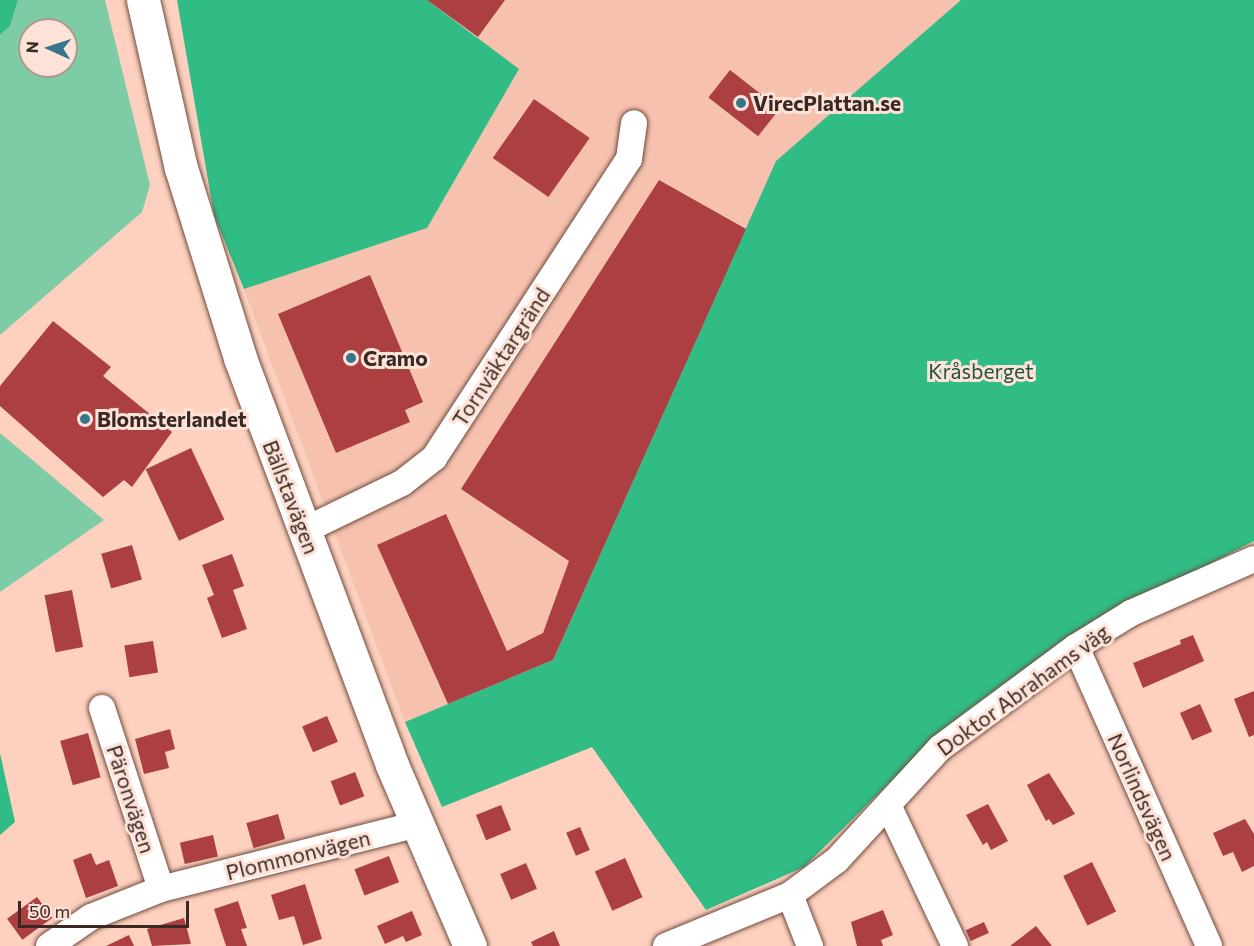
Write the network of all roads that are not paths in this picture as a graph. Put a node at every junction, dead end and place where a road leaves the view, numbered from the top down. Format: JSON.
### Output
{"nodes":[{"id":1,"x":143,"y":0,"type":"edge"},
{"id":2,"x":634,"y":123,"type":"dead end"},
{"id":3,"x":303,"y":531,"type":"junction"},
{"id":4,"x":1254,"y":559,"type":"edge"},
{"id":5,"x":1076,"y":647,"type":"junction"},
{"id":6,"x":102,"y":708,"type":"dead end"},
{"id":7,"x":889,"y":807,"type":"junction"},
{"id":8,"x":417,"y":824,"type":"junction"},
{"id":9,"x":161,"y":889,"type":"junction"},
{"id":10,"x":790,"y":895,"type":"junction"},
{"id":11,"x":49,"y":946,"type":"edge"},
{"id":12,"x":470,"y":946,"type":"edge"},
{"id":13,"x":666,"y":946,"type":"edge"},
{"id":14,"x":810,"y":946,"type":"edge"},
{"id":15,"x":955,"y":946,"type":"edge"},
{"id":16,"x":1209,"y":946,"type":"edge"}],
"edges":[{"from":1,"to":3,"type":"street","name":"Bällstavägen"},
{"from":2,"to":3,"type":"street","name":"Tornväktargränd"},
{"from":3,"to":8,"type":"street","name":"Bällstavägen"},
{"from":4,"to":5,"type":"street","name":"Doktor Abrahams väg"},
{"from":5,"to":7,"type":"street","name":"Doktor Abrahams väg"},
{"from":5,"to":16,"type":"street","name":"Norlindsvägen"},
{"from":6,"to":9,"type":"street","name":"Päronvägen"},
{"from":7,"to":10,"type":"street","name":"Doktor Abrahams väg"},
{"from":7,"to":15,"type":"street"},
{"from":8,"to":9,"type":"street","name":"Plommonvägen"},
{"from":8,"to":12,"type":"street","name":"Bällstavägen"},
{"from":9,"to":11,"type":"street","name":"Plommonvägen"},
{"from":10,"to":13,"type":"street","name":"Doktor Abrahams väg"},
{"from":10,"to":14,"type":"street"}]}
